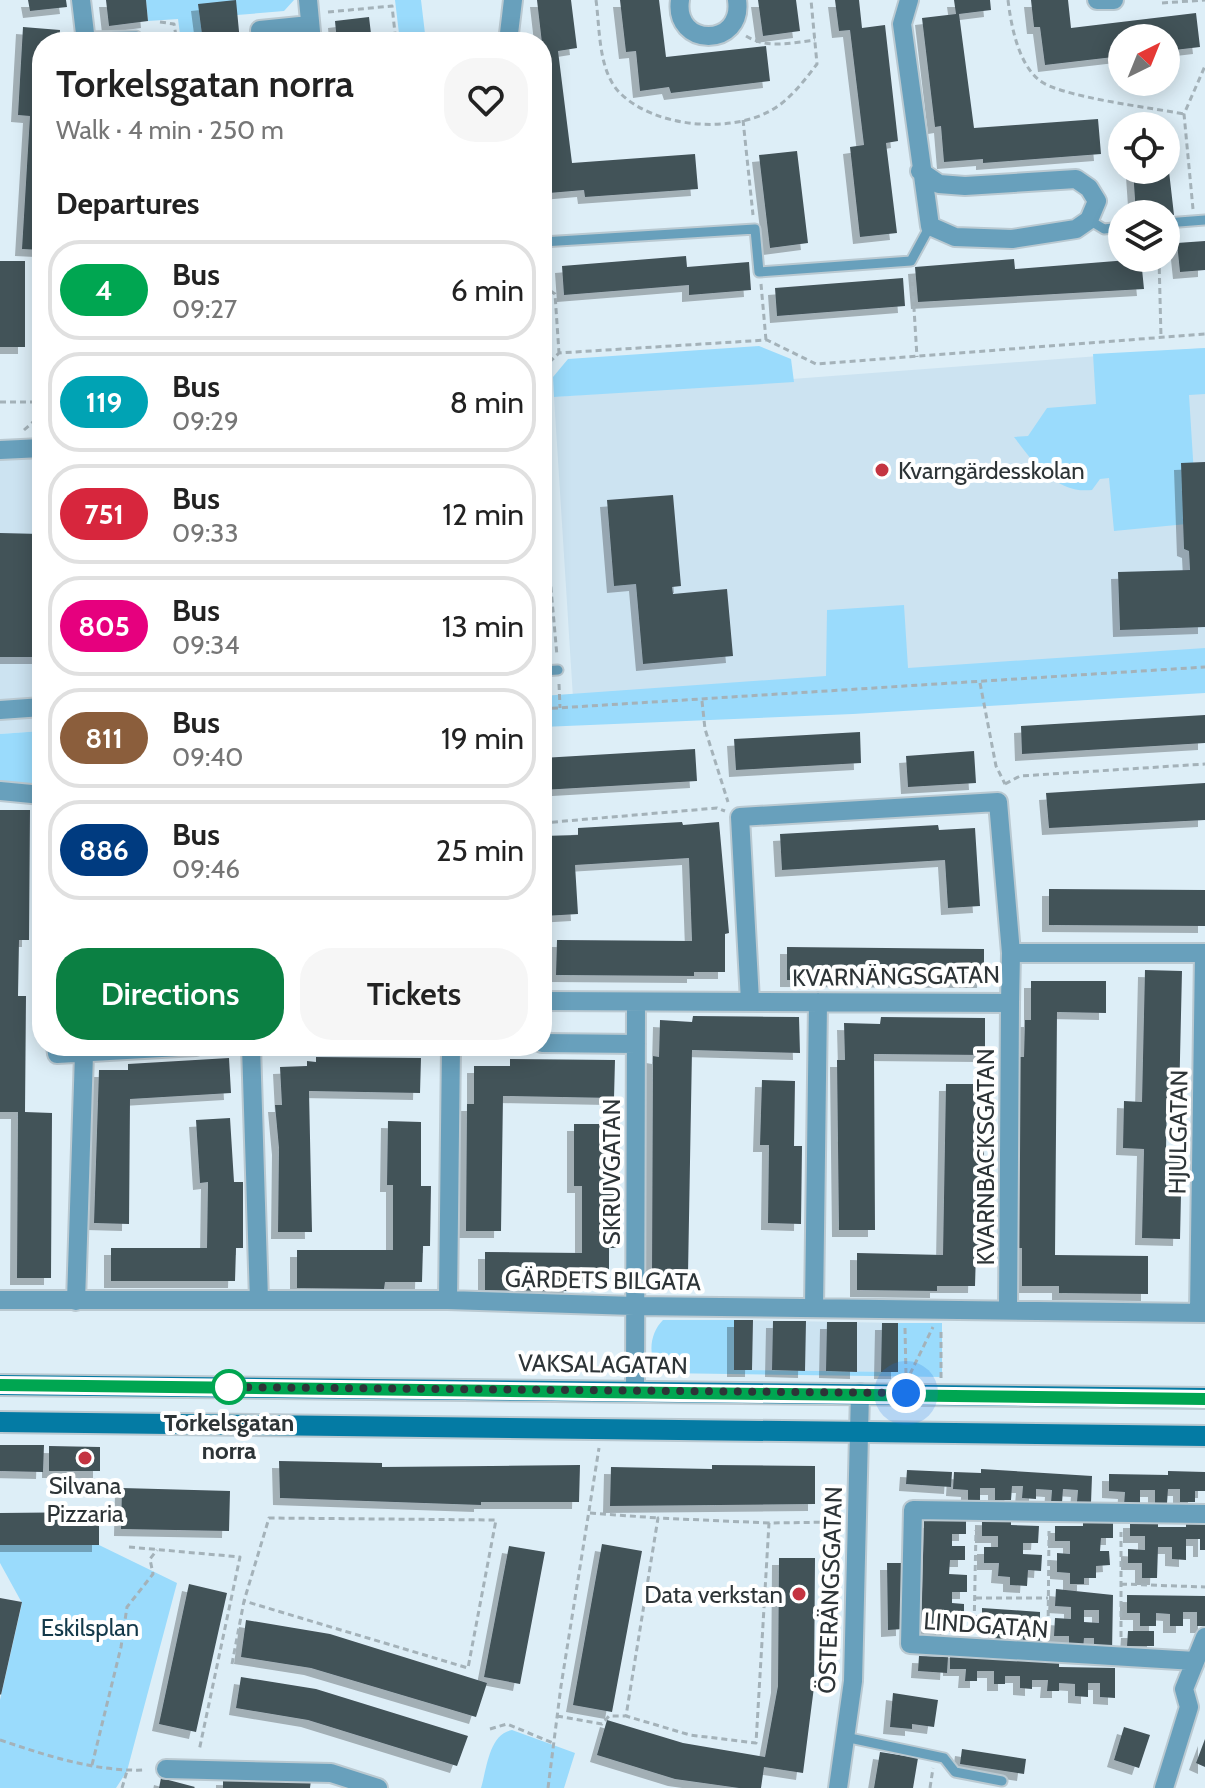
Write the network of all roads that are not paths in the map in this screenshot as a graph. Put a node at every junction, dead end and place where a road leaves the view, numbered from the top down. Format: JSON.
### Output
{"nodes":[{"id":1,"x":81,"y":0,"type":"edge"},
{"id":2,"x":513,"y":0,"type":"edge"},
{"id":3,"x":680,"y":0,"type":"edge"},
{"id":4,"x":737,"y":0,"type":"edge"},
{"id":5,"x":909,"y":0,"type":"edge"},
{"id":6,"x":1097,"y":0,"type":"edge"},
{"id":7,"x":1114,"y":0,"type":"edge"},
{"id":8,"x":310,"y":20,"type":"edge"},
{"id":9,"x":85,"y":32,"type":"edge"},
{"id":10,"x":260,"y":32,"type":"edge"},
{"id":11,"x":509,"y":32,"type":"edge"},
{"id":12,"x":920,"y":171,"type":"junction"},
{"id":13,"x":1089,"y":220,"type":"junction"},
{"id":14,"x":1205,"y":220,"type":"edge"},
{"id":15,"x":1180,"y":222,"type":"edge"},
{"id":16,"x":930,"y":226,"type":"junction"},
{"id":17,"x":1108,"y":229,"type":"edge"},
{"id":18,"x":552,"y":241,"type":"edge"},
{"id":19,"x":32,"y":448,"type":"edge"},
{"id":20,"x":0,"y":450,"type":"edge"},
{"id":21,"x":552,"y":670,"type":"edge"},
{"id":22,"x":558,"y":670,"type":"road end"},
{"id":23,"x":32,"y":708,"type":"edge"},
{"id":24,"x":0,"y":710,"type":"edge"},
{"id":25,"x":0,"y":791,"type":"edge"},
{"id":26,"x":32,"y":794,"type":"edge"},
{"id":27,"x":1011,"y":953,"type":"junction"},
{"id":28,"x":1204,"y":953,"type":"edge"},
{"id":29,"x":552,"y":1001,"type":"edge"},
{"id":30,"x":750,"y":1001,"type":"junction"},
{"id":31,"x":1204,"y":1001,"type":"edge"},
{"id":32,"x":818,"y":1002,"type":"junction"},
{"id":33,"x":636,"y":1003,"type":"junction"},
{"id":34,"x":1010,"y":1003,"type":"junction"},
{"id":35,"x":552,"y":1043,"type":"edge"},
{"id":36,"x":636,"y":1044,"type":"junction"},
{"id":37,"x":84,"y":1056,"type":"edge"},
{"id":38,"x":251,"y":1056,"type":"edge"},
{"id":39,"x":451,"y":1056,"type":"edge"},
{"id":40,"x":0,"y":1300,"type":"edge"},
{"id":41,"x":259,"y":1300,"type":"junction"},
{"id":42,"x":448,"y":1300,"type":"junction"},
{"id":43,"x":76,"y":1301,"type":"junction"},
{"id":44,"x":634,"y":1306,"type":"junction"},
{"id":45,"x":814,"y":1308,"type":"junction"},
{"id":46,"x":1008,"y":1310,"type":"junction"},
{"id":47,"x":1202,"y":1312,"type":"edge"},
{"id":48,"x":0,"y":1385,"type":"edge"},
{"id":49,"x":635,"y":1390,"type":"junction"},
{"id":50,"x":860,"y":1393,"type":"junction"},
{"id":51,"x":1205,"y":1398,"type":"edge"},
{"id":52,"x":0,"y":1422,"type":"edge"},
{"id":53,"x":859,"y":1433,"type":"junction"},
{"id":54,"x":1205,"y":1436,"type":"edge"},
{"id":55,"x":1205,"y":1514,"type":"edge"},
{"id":56,"x":1205,"y":1637,"type":"edge"},
{"id":57,"x":1195,"y":1661,"type":"junction"},
{"id":58,"x":845,"y":1737,"type":"junction"},
{"id":59,"x":166,"y":1769,"type":"road end"},
{"id":60,"x":1002,"y":1781,"type":"dead end"},
{"id":61,"x":378,"y":1788,"type":"edge"},
{"id":62,"x":838,"y":1788,"type":"edge"},
{"id":63,"x":1164,"y":1788,"type":"edge"}],
"edges":[{"from":1,"to":9,"type":"street"},
{"from":2,"to":11,"type":"street"},
{"from":3,"to":4,"type":"street"},
{"from":5,"to":12,"type":"street"},
{"from":6,"to":7,"type":"street"},
{"from":8,"to":10,"type":"street"},
{"from":12,"to":13,"type":"street"},
{"from":12,"to":16,"type":"street"},
{"from":13,"to":16,"type":"street"},
{"from":13,"to":17,"type":"lane"},
{"from":14,"to":15,"type":"lane"},
{"from":16,"to":18,"type":"lane"},
{"from":19,"to":20,"type":"street"},
{"from":21,"to":22,"type":"lane"},
{"from":23,"to":24,"type":"street"},
{"from":25,"to":26,"type":"street"},
{"from":27,"to":28,"type":"street","name":"KVARNÄNGSGATAN"},
{"from":27,"to":30,"type":"street"},
{"from":27,"to":34,"type":"street","name":"KVARNÄNGSGATAN"},
{"from":28,"to":31,"type":"street","name":"HJULGATAN"},
{"from":29,"to":33,"type":"street","name":"KVARNÄNGSGATAN"},
{"from":30,"to":32,"type":"street","name":"KVARNÄNGSGATAN"},
{"from":30,"to":33,"type":"street","name":"KVARNÄNGSGATAN"},
{"from":31,"to":47,"type":"street","name":"HJULGATAN"},
{"from":32,"to":34,"type":"street","name":"KVARNÄNGSGATAN"},
{"from":32,"to":45,"type":"street"},
{"from":33,"to":36,"type":"street","name":"SKRUVGATAN"},
{"from":34,"to":46,"type":"street","name":"KVARNBACKSGATAN"},
{"from":35,"to":36,"type":"street"},
{"from":36,"to":44,"type":"street","name":"SKRUVGATAN"},
{"from":37,"to":43,"type":"street"},
{"from":38,"to":41,"type":"street"},
{"from":39,"to":42,"type":"street"},
{"from":40,"to":43,"type":"street","name":"GÄRDETS BILGATA"},
{"from":41,"to":42,"type":"street","name":"GÄRDETS BILGATA"},
{"from":41,"to":43,"type":"street","name":"GÄRDETS BILGATA"},
{"from":42,"to":44,"type":"street","name":"GÄRDETS BILGATA"},
{"from":44,"to":45,"type":"street","name":"GÄRDETS BILGATA"},
{"from":44,"to":49,"type":"street","name":"SKRUVGATAN"},
{"from":45,"to":46,"type":"street","name":"GÄRDETS BILGATA"},
{"from":46,"to":47,"type":"street","name":"GÄRDETS BILGATA"},
{"from":48,"to":49,"type":"main road","name":"VAKSALAGATAN"},
{"from":49,"to":50,"type":"main road","name":"VAKSALAGATAN"},
{"from":50,"to":51,"type":"main road","name":"VAKSALAGATAN"},
{"from":50,"to":53,"type":"street","name":"ÖSTERÄNGSGATAN"},
{"from":52,"to":53,"type":"main road"},
{"from":53,"to":54,"type":"main road"},
{"from":53,"to":58,"type":"street","name":"ÖSTERÄNGSGATAN"},
{"from":55,"to":57,"type":"street","name":"LINDGATAN"},
{"from":56,"to":57,"type":"street"},
{"from":57,"to":63,"type":"street"},
{"from":58,"to":60,"type":"lane"},
{"from":58,"to":62,"type":"street","name":"ÖSTERÄNGSGATAN"},
{"from":59,"to":61,"type":"street"}]}
